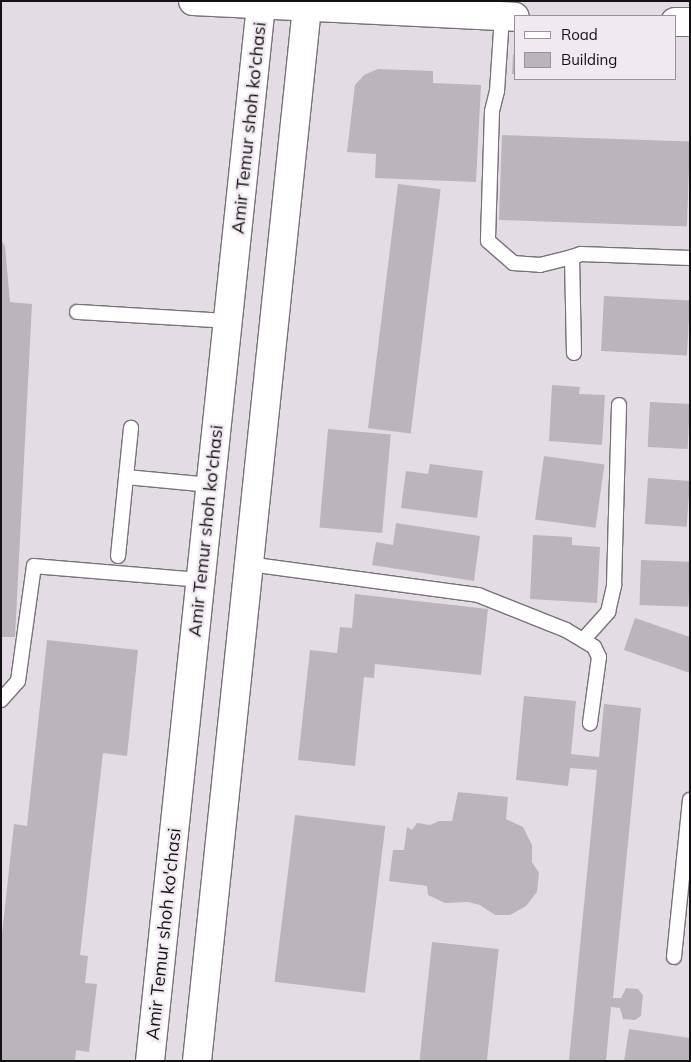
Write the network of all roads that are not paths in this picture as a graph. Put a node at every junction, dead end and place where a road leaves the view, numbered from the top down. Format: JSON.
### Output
{"nodes":[{"id":1,"x":193,"y":1,"type":"edge"},
{"id":2,"x":262,"y":3,"type":"edge"},
{"id":3,"x":307,"y":4,"type":"edge"},
{"id":4,"x":508,"y":16,"type":"edge"},
{"id":5,"x":676,"y":22,"type":"edge"},
{"id":6,"x":690,"y":22,"type":"edge"},
{"id":7,"x":572,"y":257,"type":"junction"},
{"id":8,"x":690,"y":258,"type":"edge"},
{"id":9,"x":77,"y":312,"type":"dead end"},
{"id":10,"x":228,"y":321,"type":"junction"},
{"id":11,"x":574,"y":352,"type":"dead end"},
{"id":12,"x":619,"y":405,"type":"dead end"},
{"id":13,"x":131,"y":428,"type":"dead end"},
{"id":14,"x":126,"y":477,"type":"junction"},
{"id":15,"x":211,"y":485,"type":"junction"},
{"id":16,"x":118,"y":556,"type":"dead end"},
{"id":17,"x":249,"y":564,"type":"junction"},
{"id":18,"x":201,"y":580,"type":"junction"},
{"id":19,"x":583,"y":640,"type":"junction"},
{"id":20,"x":1,"y":700,"type":"edge"},
{"id":21,"x":590,"y":723,"type":"dead end"},
{"id":22,"x":690,"y":800,"type":"edge"},
{"id":23,"x":674,"y":957,"type":"dead end"},
{"id":24,"x":150,"y":1061,"type":"edge"},
{"id":25,"x":197,"y":1061,"type":"edge"}],
"edges":[{"from":1,"to":2,"type":"main road"},
{"from":2,"to":3,"type":"main road"},
{"from":2,"to":10,"type":"main road","name":"Amir Temur shoh ko'chasi"},
{"from":3,"to":4,"type":"main road"},
{"from":3,"to":17,"type":"main road"},
{"from":4,"to":7,"type":"lane"},
{"from":5,"to":6,"type":"main road"},
{"from":7,"to":8,"type":"lane"},
{"from":7,"to":11,"type":"lane"},
{"from":9,"to":10,"type":"lane"},
{"from":10,"to":15,"type":"main road","name":"Amir Temur shoh ko'chasi"},
{"from":12,"to":19,"type":"lane"},
{"from":13,"to":14,"type":"lane"},
{"from":14,"to":15,"type":"lane"},
{"from":14,"to":16,"type":"lane"},
{"from":15,"to":18,"type":"main road","name":"Amir Temur shoh ko'chasi"},
{"from":17,"to":19,"type":"lane"},
{"from":17,"to":25,"type":"main road"},
{"from":18,"to":20,"type":"lane"},
{"from":18,"to":24,"type":"main road","name":"Amir Temur shoh ko'chasi"},
{"from":19,"to":21,"type":"lane"},
{"from":22,"to":23,"type":"lane"}]}
